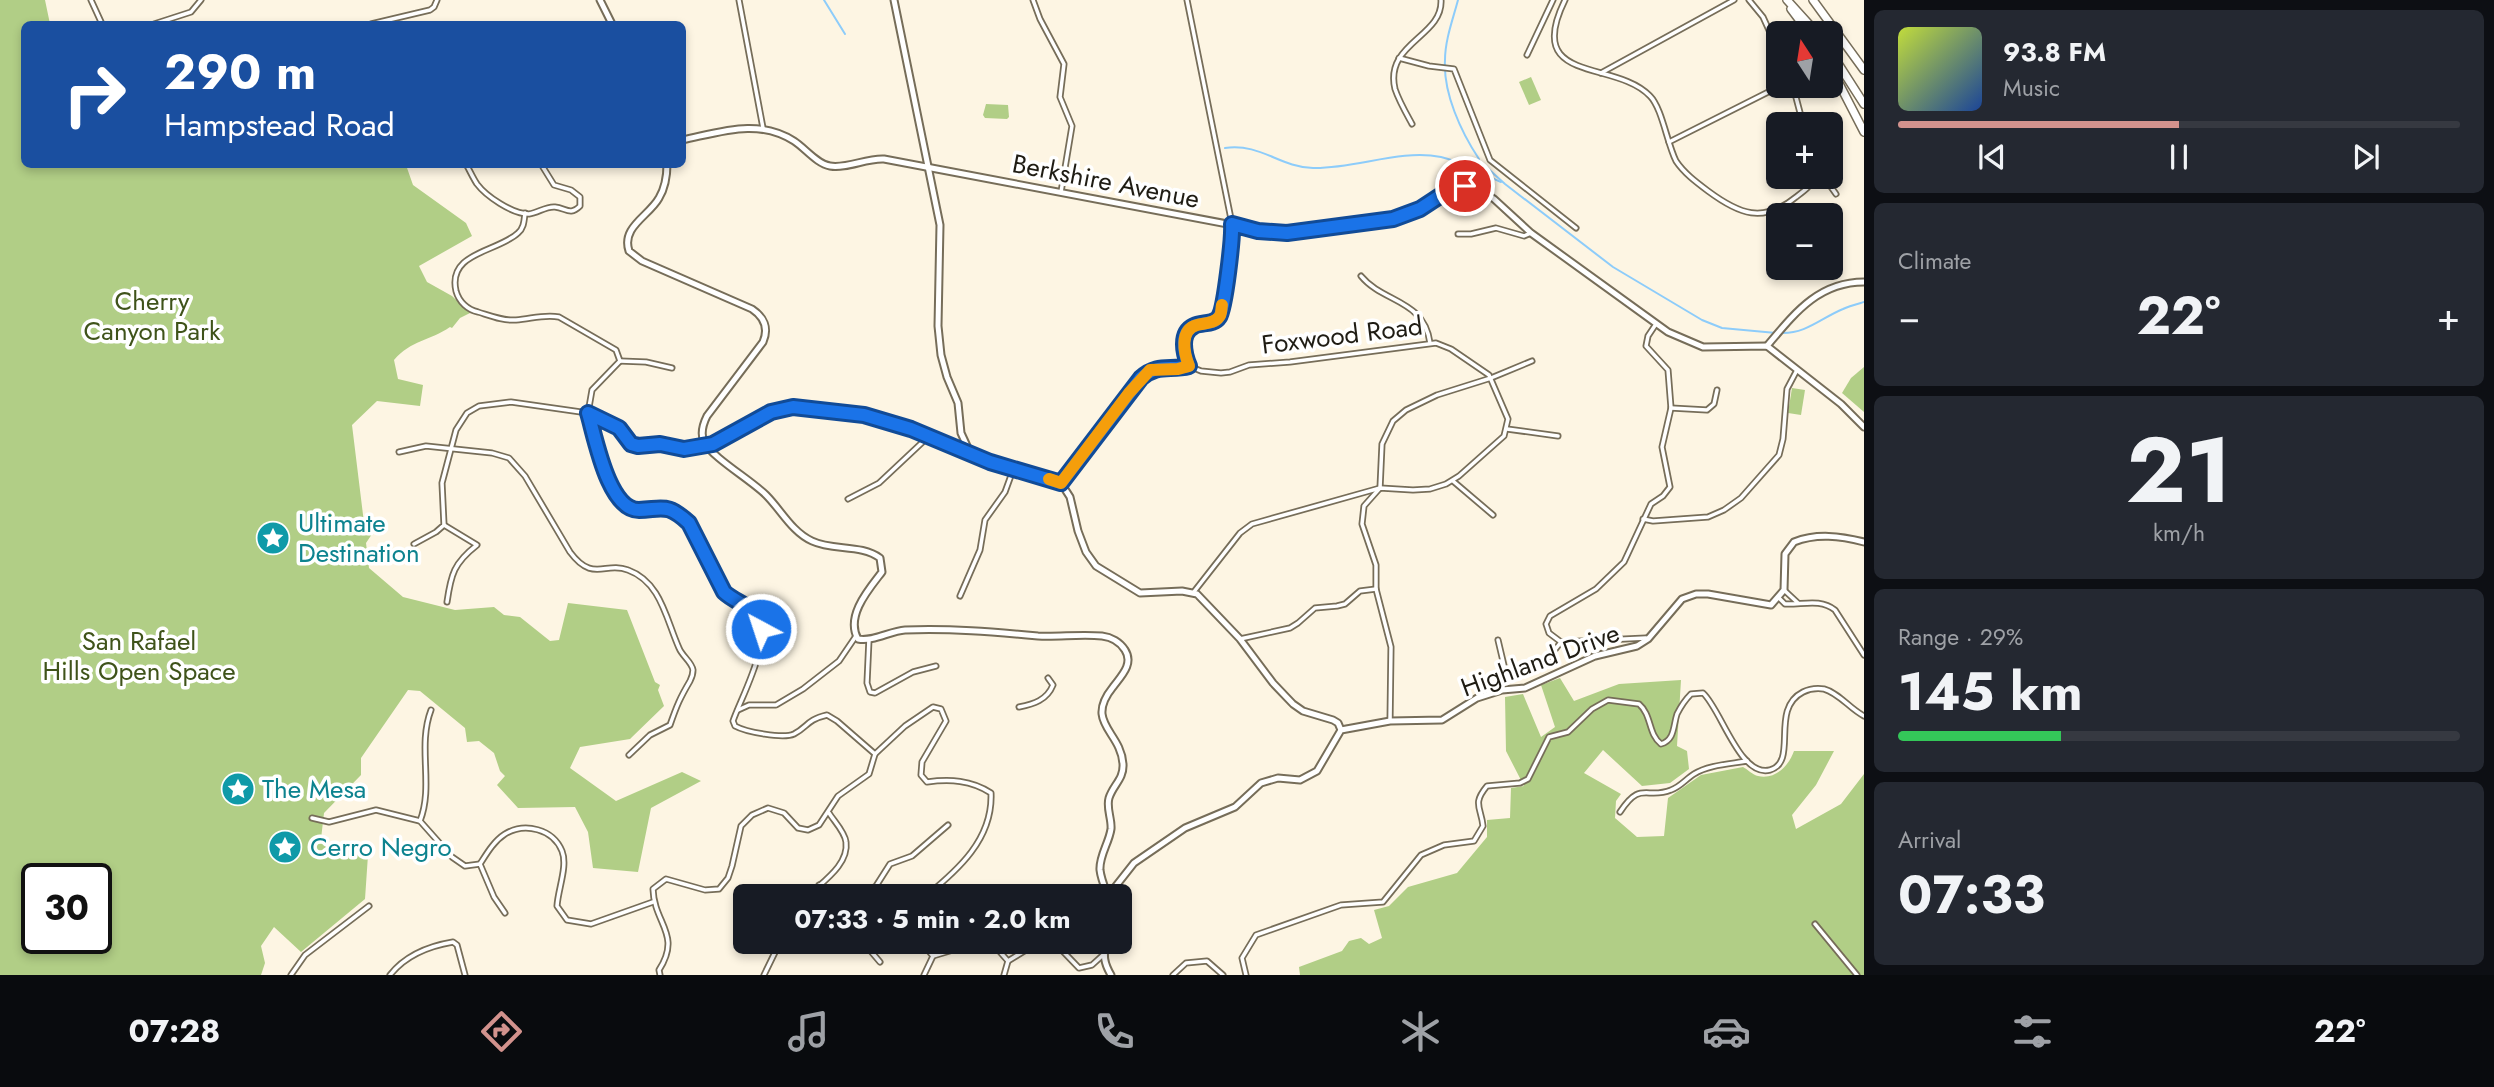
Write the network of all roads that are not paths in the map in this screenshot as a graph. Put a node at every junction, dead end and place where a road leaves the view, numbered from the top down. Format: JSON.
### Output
{"nodes":[{"id":1,"x":91,"y":0,"type":"edge"},
{"id":2,"x":201,"y":0,"type":"edge"},
{"id":3,"x":437,"y":0,"type":"edge"},
{"id":4,"x":600,"y":0,"type":"edge"},
{"id":5,"x":739,"y":0,"type":"edge"},
{"id":6,"x":894,"y":0,"type":"edge"},
{"id":7,"x":1033,"y":0,"type":"edge"},
{"id":8,"x":1187,"y":0,"type":"edge"},
{"id":9,"x":1441,"y":0,"type":"edge"},
{"id":10,"x":1552,"y":0,"type":"edge"},
{"id":11,"x":1565,"y":0,"type":"edge"},
{"id":12,"x":1734,"y":0,"type":"edge"},
{"id":13,"x":1749,"y":0,"type":"edge"},
{"id":14,"x":1786,"y":0,"type":"edge"},
{"id":15,"x":1813,"y":0,"type":"edge"},
{"id":16,"x":100,"y":21,"type":"edge"},
{"id":17,"x":164,"y":21,"type":"edge"},
{"id":18,"x":384,"y":21,"type":"edge"},
{"id":19,"x":610,"y":21,"type":"edge"},
{"id":20,"x":1801,"y":21,"type":"edge"},
{"id":21,"x":1806,"y":21,"type":"edge"},
{"id":22,"x":1766,"y":24,"type":"edge"},
{"id":23,"x":1527,"y":55,"type":"dead end"},
{"id":24,"x":1399,"y":58,"type":"junction"},
{"id":25,"x":1864,"y":70,"type":"edge"},
{"id":26,"x":1843,"y":71,"type":"edge"},
{"id":27,"x":1601,"y":74,"type":"junction"},
{"id":28,"x":1843,"y":91,"type":"edge"},
{"id":29,"x":1766,"y":93,"type":"edge"},
{"id":30,"x":1864,"y":104,"type":"edge"},
{"id":31,"x":1412,"y":124,"type":"dead end"},
{"id":32,"x":763,"y":128,"type":"junction"},
{"id":33,"x":1864,"y":132,"type":"edge"},
{"id":34,"x":686,"y":139,"type":"edge"},
{"id":35,"x":1668,"y":142,"type":"junction"},
{"id":36,"x":929,"y":167,"type":"junction"},
{"id":37,"x":468,"y":168,"type":"edge"},
{"id":38,"x":543,"y":168,"type":"edge"},
{"id":39,"x":667,"y":168,"type":"edge"},
{"id":40,"x":1805,"y":189,"type":"edge"},
{"id":41,"x":1832,"y":189,"type":"edge"},
{"id":42,"x":1061,"y":192,"type":"junction"},
{"id":43,"x":1836,"y":194,"type":"dead end"},
{"id":44,"x":525,"y":214,"type":"junction"},
{"id":45,"x":1232,"y":224,"type":"junction"},
{"id":46,"x":1576,"y":228,"type":"dead end"},
{"id":47,"x":1458,"y":233,"type":"dead end"},
{"id":48,"x":1531,"y":233,"type":"junction"},
{"id":49,"x":1361,"y":276,"type":"dead end"},
{"id":50,"x":1864,"y":282,"type":"edge"},
{"id":51,"x":1656,"y":324,"type":"junction"},
{"id":52,"x":1430,"y":343,"type":"junction"},
{"id":53,"x":1767,"y":346,"type":"junction"},
{"id":54,"x":1532,"y":360,"type":"dead end"},
{"id":55,"x":620,"y":361,"type":"junction"},
{"id":56,"x":1189,"y":366,"type":"junction"},
{"id":57,"x":672,"y":368,"type":"dead end"},
{"id":58,"x":1797,"y":370,"type":"junction"},
{"id":59,"x":1491,"y":378,"type":"junction"},
{"id":60,"x":1717,"y":390,"type":"dead end"},
{"id":61,"x":1671,"y":408,"type":"junction"},
{"id":62,"x":588,"y":413,"type":"junction"},
{"id":63,"x":1864,"y":427,"type":"edge"},
{"id":64,"x":1507,"y":429,"type":"junction"},
{"id":65,"x":928,"y":436,"type":"junction"},
{"id":66,"x":1558,"y":436,"type":"dead end"},
{"id":67,"x":707,"y":445,"type":"junction"},
{"id":68,"x":450,"y":449,"type":"junction"},
{"id":69,"x":398,"y":453,"type":"dead end"},
{"id":70,"x":967,"y":453,"type":"junction"},
{"id":71,"x":1013,"y":470,"type":"junction"},
{"id":72,"x":1453,"y":481,"type":"junction"},
{"id":73,"x":1061,"y":483,"type":"junction"},
{"id":74,"x":1380,"y":488,"type":"junction"},
{"id":75,"x":848,"y":499,"type":"dead end"},
{"id":76,"x":1493,"y":515,"type":"dead end"},
{"id":77,"x":1643,"y":519,"type":"junction"},
{"id":78,"x":444,"y":525,"type":"junction"},
{"id":79,"x":1864,"y":542,"type":"edge"},
{"id":80,"x":414,"y":544,"type":"dead end"},
{"id":81,"x":1376,"y":589,"type":"junction"},
{"id":82,"x":1784,"y":590,"type":"junction"},
{"id":83,"x":1192,"y":593,"type":"junction"},
{"id":84,"x":960,"y":596,"type":"dead end"},
{"id":85,"x":1779,"y":598,"type":"junction"},
{"id":86,"x":447,"y":602,"type":"dead end"},
{"id":87,"x":1798,"y":603,"type":"junction"},
{"id":88,"x":856,"y":636,"type":"junction"},
{"id":89,"x":869,"y":639,"type":"junction"},
{"id":90,"x":1240,"y":639,"type":"junction"},
{"id":91,"x":1648,"y":639,"type":"junction"},
{"id":92,"x":1498,"y":640,"type":"dead end"},
{"id":93,"x":1561,"y":642,"type":"junction"},
{"id":94,"x":1864,"y":655,"type":"edge"},
{"id":95,"x":936,"y":666,"type":"dead end"},
{"id":96,"x":1048,"y":678,"type":"dead end"},
{"id":97,"x":1019,"y":707,"type":"dead end"},
{"id":98,"x":431,"y":710,"type":"dead end"},
{"id":99,"x":736,"y":710,"type":"junction"},
{"id":100,"x":1864,"y":716,"type":"edge"},
{"id":101,"x":1390,"y":721,"type":"junction"},
{"id":102,"x":1341,"y":730,"type":"junction"},
{"id":103,"x":875,"y":754,"type":"junction"},
{"id":104,"x":629,"y":755,"type":"dead end"},
{"id":105,"x":1747,"y":761,"type":"junction"},
{"id":106,"x":1620,"y":812,"type":"dead end"},
{"id":107,"x":829,"y":813,"type":"junction"},
{"id":108,"x":312,"y":818,"type":"dead end"},
{"id":109,"x":421,"y":821,"type":"junction"},
{"id":110,"x":948,"y":825,"type":"dead end"},
{"id":111,"x":480,"y":864,"type":"junction"},
{"id":112,"x":1103,"y":882,"type":"joint"},
{"id":113,"x":821,"y":884,"type":"edge"},
{"id":114,"x":877,"y":884,"type":"edge"},
{"id":115,"x":941,"y":884,"type":"edge"},
{"id":116,"x":1110,"y":884,"type":"edge"},
{"id":117,"x":1119,"y":884,"type":"edge"},
{"id":118,"x":653,"y":902,"type":"junction"},
{"id":119,"x":369,"y":906,"type":"dead end"},
{"id":120,"x":505,"y":913,"type":"dead end"},
{"id":121,"x":1815,"y":924,"type":"dead end"},
{"id":122,"x":774,"y":954,"type":"edge"},
{"id":123,"x":873,"y":954,"type":"edge"},
{"id":124,"x":1019,"y":954,"type":"edge"},
{"id":125,"x":1066,"y":954,"type":"edge"},
{"id":126,"x":1103,"y":955,"type":"joint"},
{"id":127,"x":933,"y":956,"type":"joint"},
{"id":128,"x":1008,"y":961,"type":"junction"},
{"id":129,"x":880,"y":962,"type":"dead end"},
{"id":130,"x":291,"y":975,"type":"edge"},
{"id":131,"x":390,"y":975,"type":"edge"},
{"id":132,"x":466,"y":975,"type":"edge"},
{"id":133,"x":660,"y":975,"type":"edge"},
{"id":134,"x":764,"y":975,"type":"edge"},
{"id":135,"x":924,"y":975,"type":"edge"},
{"id":136,"x":1004,"y":975,"type":"edge"},
{"id":137,"x":1111,"y":975,"type":"edge"},
{"id":138,"x":1173,"y":975,"type":"edge"},
{"id":139,"x":1223,"y":975,"type":"edge"},
{"id":140,"x":1246,"y":975,"type":"edge"},
{"id":141,"x":1857,"y":975,"type":"edge"}],
"edges":[{"from":1,"to":16,"type":"street"},
{"from":2,"to":17,"type":"street"},
{"from":3,"to":18,"type":"street"},
{"from":4,"to":19,"type":"street"},
{"from":5,"to":32,"type":"street"},
{"from":6,"to":36,"type":"street"},
{"from":7,"to":42,"type":"street"},
{"from":8,"to":45,"type":"street"},
{"from":9,"to":24,"type":"street"},
{"from":10,"to":23,"type":"street"},
{"from":11,"to":27,"type":"street"},
{"from":12,"to":27,"type":"street"},
{"from":13,"to":22,"type":"street"},
{"from":14,"to":20,"type":"highway"},
{"from":14,"to":21,"type":"highway"},
{"from":15,"to":25,"type":"highway"},
{"from":24,"to":31,"type":"street"},
{"from":24,"to":46,"type":"street"},
{"from":26,"to":30,"type":"highway"},
{"from":27,"to":35,"type":"street"},
{"from":28,"to":33,"type":"highway"},
{"from":29,"to":35,"type":"street"},
{"from":32,"to":34,"type":"street","name":"Berkshire Avenue"},
{"from":32,"to":36,"type":"street","name":"Berkshire Avenue"},
{"from":35,"to":40,"type":"street"},
{"from":36,"to":42,"type":"street","name":"Berkshire Avenue"},
{"from":36,"to":70,"type":"street"},
{"from":37,"to":44,"type":"street"},
{"from":38,"to":44,"type":"street"},
{"from":39,"to":67,"type":"street"},
{"from":41,"to":43,"type":"street"},
{"from":42,"to":45,"type":"street","name":"Berkshire Avenue"},
{"from":44,"to":55,"type":"street"},
{"from":45,"to":48,"type":"street","name":"Berkshire Avenue"},
{"from":45,"to":56,"type":"street"},
{"from":47,"to":48,"type":"street"},
{"from":48,"to":51,"type":"street","name":"Berkshire Avenue"},
{"from":49,"to":52,"type":"street"},
{"from":50,"to":53,"type":"street"},
{"from":51,"to":53,"type":"street","name":"Berkshire Avenue"},
{"from":51,"to":61,"type":"street"},
{"from":52,"to":56,"type":"street","name":"Foxwood Road"},
{"from":52,"to":59,"type":"street","name":"Foxwood Road"},
{"from":53,"to":58,"type":"street"},
{"from":54,"to":59,"type":"street"},
{"from":55,"to":57,"type":"street"},
{"from":55,"to":62,"type":"street"},
{"from":56,"to":73,"type":"street","name":"Foxwood Road"},
{"from":58,"to":63,"type":"street"},
{"from":58,"to":77,"type":"street"},
{"from":59,"to":64,"type":"street"},
{"from":59,"to":74,"type":"street"},
{"from":60,"to":61,"type":"street"},
{"from":61,"to":77,"type":"street"},
{"from":62,"to":67,"type":"street"},
{"from":62,"to":68,"type":"street"},
{"from":62,"to":99,"type":"street"},
{"from":64,"to":66,"type":"street"},
{"from":64,"to":72,"type":"street"},
{"from":65,"to":67,"type":"street"},
{"from":65,"to":70,"type":"street"},
{"from":65,"to":75,"type":"street"},
{"from":67,"to":88,"type":"street"},
{"from":68,"to":69,"type":"street"},
{"from":68,"to":78,"type":"street"},
{"from":68,"to":104,"type":"street"},
{"from":70,"to":71,"type":"street"},
{"from":71,"to":73,"type":"street"},
{"from":71,"to":84,"type":"street"},
{"from":72,"to":74,"type":"street"},
{"from":72,"to":76,"type":"street"},
{"from":73,"to":83,"type":"street"},
{"from":74,"to":81,"type":"street"},
{"from":74,"to":83,"type":"street"},
{"from":77,"to":93,"type":"street"},
{"from":78,"to":80,"type":"street"},
{"from":78,"to":86,"type":"street"},
{"from":79,"to":82,"type":"street"},
{"from":81,"to":90,"type":"street"},
{"from":81,"to":101,"type":"street"},
{"from":82,"to":85,"type":"street"},
{"from":82,"to":87,"type":"street"},
{"from":83,"to":90,"type":"street"},
{"from":85,"to":87,"type":"street"},
{"from":85,"to":91,"type":"street","name":"Highland Drive"},
{"from":87,"to":94,"type":"street"},
{"from":88,"to":89,"type":"street"},
{"from":88,"to":99,"type":"street"},
{"from":89,"to":95,"type":"street"},
{"from":89,"to":112,"type":"street"},
{"from":90,"to":102,"type":"street"},
{"from":91,"to":93,"type":"street"},
{"from":91,"to":101,"type":"street","name":"Highland Drive"},
{"from":92,"to":93,"type":"street"},
{"from":96,"to":97,"type":"street"},
{"from":98,"to":109,"type":"street"},
{"from":99,"to":103,"type":"street"},
{"from":100,"to":105,"type":"street"},
{"from":101,"to":102,"type":"street","name":"Highland Drive"},
{"from":102,"to":117,"type":"street"},
{"from":103,"to":107,"type":"street"},
{"from":103,"to":115,"type":"street"},
{"from":105,"to":106,"type":"street"},
{"from":105,"to":140,"type":"street"},
{"from":107,"to":113,"type":"street"},
{"from":107,"to":118,"type":"street"},
{"from":108,"to":109,"type":"street"},
{"from":109,"to":111,"type":"street"},
{"from":110,"to":114,"type":"street"},
{"from":111,"to":118,"type":"street"},
{"from":111,"to":120,"type":"street"},
{"from":112,"to":116,"type":"street"},
{"from":118,"to":133,"type":"street"},
{"from":119,"to":130,"type":"street"},
{"from":121,"to":141,"type":"street"},
{"from":122,"to":134,"type":"street"},
{"from":123,"to":129,"type":"street"},
{"from":124,"to":128,"type":"street"},
{"from":125,"to":126,"type":"street"},
{"from":126,"to":137,"type":"street"},
{"from":127,"to":128,"type":"street"},
{"from":127,"to":135,"type":"street"},
{"from":128,"to":136,"type":"street"},
{"from":131,"to":132,"type":"street"},
{"from":138,"to":139,"type":"street"}]}
